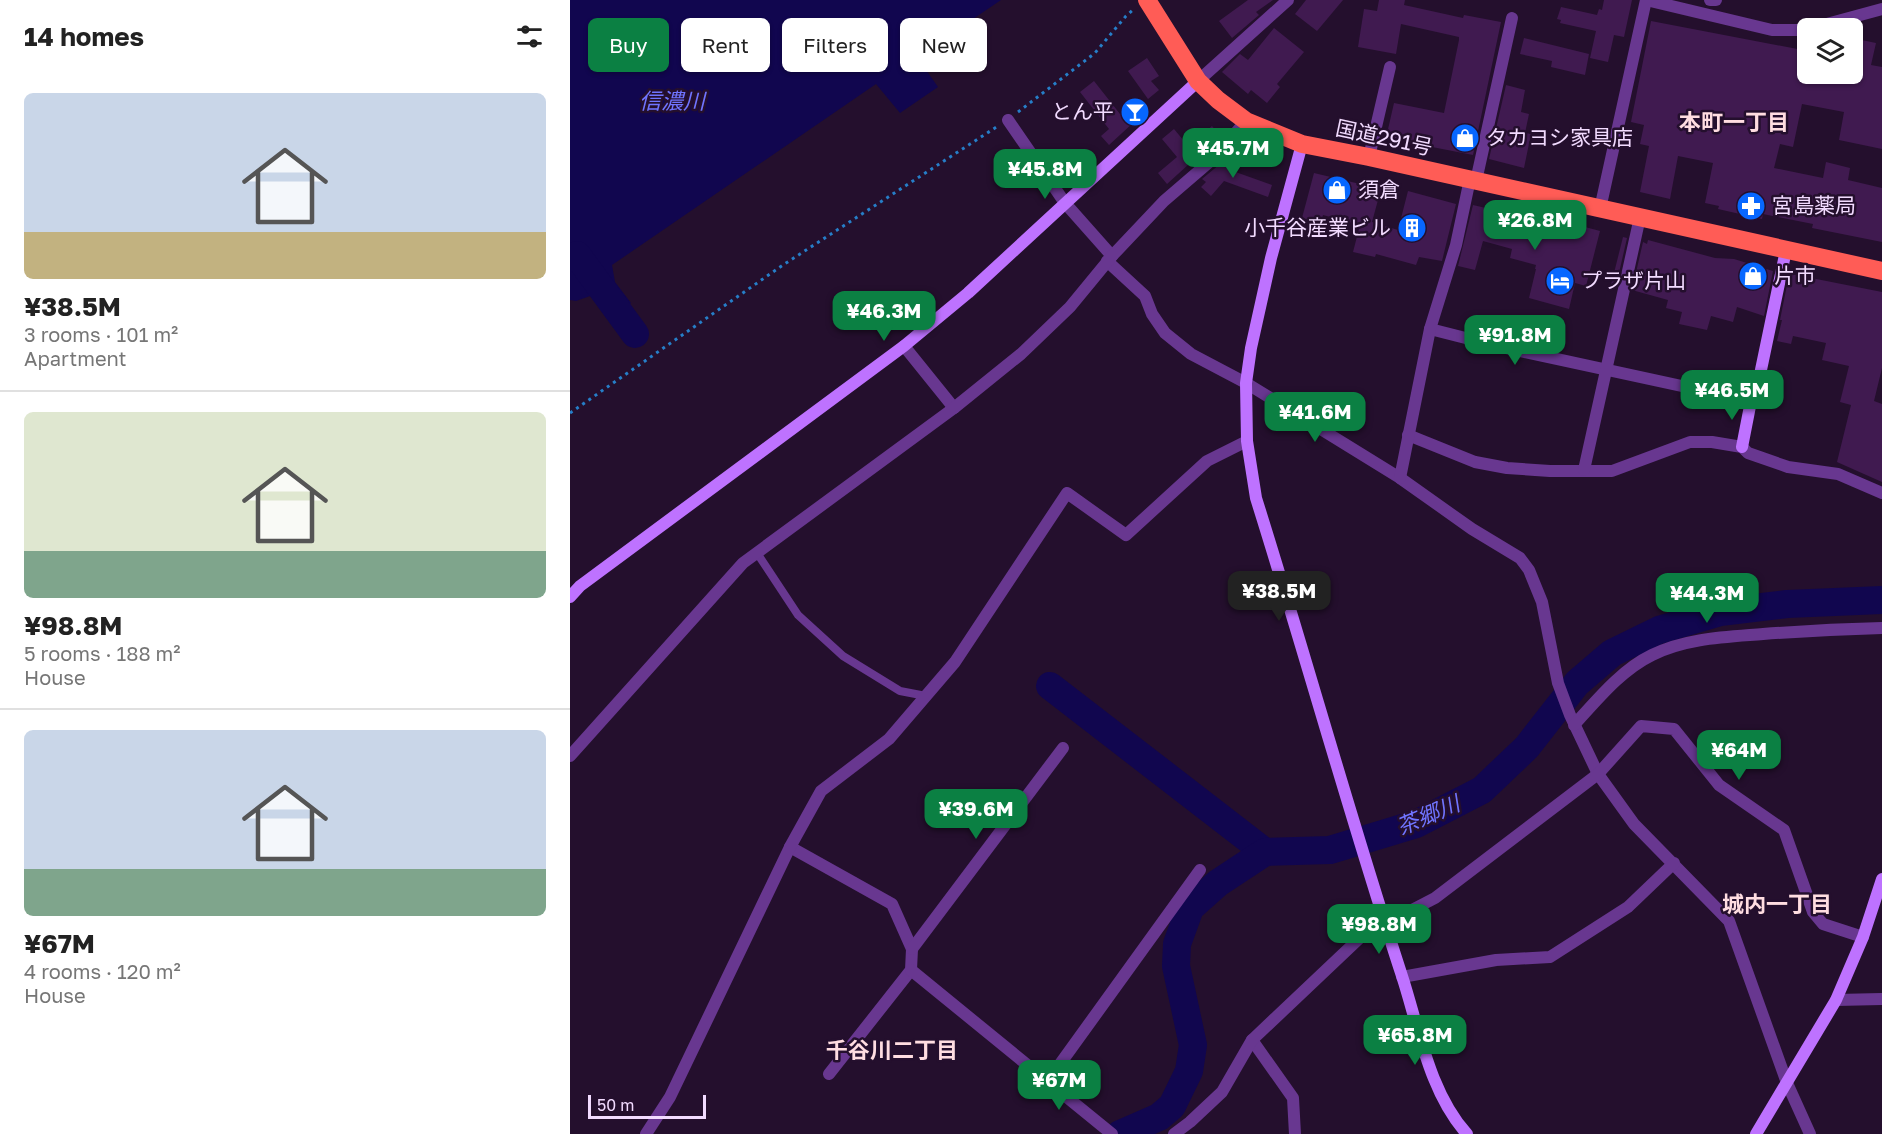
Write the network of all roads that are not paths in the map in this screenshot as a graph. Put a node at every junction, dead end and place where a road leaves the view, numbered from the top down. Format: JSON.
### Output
{"nodes":[{"id":1,"x":1288,"y":0,"type":"edge"},
{"id":2,"x":1646,"y":0,"type":"edge"},
{"id":3,"x":1710,"y":0,"type":"edge"},
{"id":4,"x":1716,"y":0,"type":"edge"},
{"id":5,"x":1142,"y":3,"type":"edge"},
{"id":6,"x":1882,"y":9,"type":"edge"},
{"id":7,"x":1512,"y":18,"type":"dead end"},
{"id":8,"x":1849,"y":18,"type":"edge"},
{"id":9,"x":1797,"y":30,"type":"edge"},
{"id":10,"x":1390,"y":67,"type":"dead end"},
{"id":11,"x":1198,"y":81,"type":"junction"},
{"id":12,"x":1008,"y":120,"type":"road end"},
{"id":13,"x":1246,"y":121,"type":"junction"},
{"id":14,"x":1302,"y":144,"type":"junction"},
{"id":15,"x":1369,"y":157,"type":"junction"},
{"id":16,"x":1473,"y":180,"type":"junction"},
{"id":17,"x":1065,"y":203,"type":"junction"},
{"id":18,"x":1600,"y":209,"type":"junction"},
{"id":19,"x":1640,"y":217,"type":"junction"},
{"id":20,"x":1786,"y":250,"type":"junction"},
{"id":21,"x":1110,"y":259,"type":"junction"},
{"id":22,"x":1882,"y":271,"type":"edge"},
{"id":23,"x":1430,"y":329,"type":"junction"},
{"id":24,"x":904,"y":346,"type":"junction"},
{"id":25,"x":1607,"y":369,"type":"junction"},
{"id":26,"x":1245,"y":383,"type":"junction"},
{"id":27,"x":1751,"y":401,"type":"junction"},
{"id":28,"x":954,"y":408,"type":"junction"},
{"id":29,"x":1407,"y":435,"type":"junction"},
{"id":30,"x":1247,"y":441,"type":"junction"},
{"id":31,"x":1742,"y":447,"type":"junction"},
{"id":32,"x":1584,"y":470,"type":"junction"},
{"id":33,"x":1400,"y":478,"type":"junction"},
{"id":34,"x":1882,"y":493,"type":"edge"},
{"id":35,"x":758,"y":553,"type":"junction"},
{"id":36,"x":570,"y":597,"type":"edge"},
{"id":37,"x":1882,"y":628,"type":"edge"},
{"id":38,"x":926,"y":696,"type":"junction"},
{"id":39,"x":1572,"y":720,"type":"junction"},
{"id":40,"x":1063,"y":748,"type":"dead end"},
{"id":41,"x":570,"y":756,"type":"edge"},
{"id":42,"x":1598,"y":774,"type":"junction"},
{"id":43,"x":790,"y":847,"type":"junction"},
{"id":44,"x":1674,"y":863,"type":"junction"},
{"id":45,"x":1200,"y":870,"type":"dead end"},
{"id":46,"x":1882,"y":879,"type":"edge"},
{"id":47,"x":1384,"y":920,"type":"junction"},
{"id":48,"x":1863,"y":937,"type":"junction"},
{"id":49,"x":912,"y":949,"type":"junction"},
{"id":50,"x":911,"y":970,"type":"junction"},
{"id":51,"x":1402,"y":977,"type":"junction"},
{"id":52,"x":1882,"y":999,"type":"edge"},
{"id":53,"x":1836,"y":1000,"type":"junction"},
{"id":54,"x":1252,"y":1040,"type":"junction"},
{"id":55,"x":829,"y":1074,"type":"dead end"},
{"id":56,"x":1047,"y":1082,"type":"junction"},
{"id":57,"x":1787,"y":1083,"type":"junction"},
{"id":58,"x":646,"y":1134,"type":"edge"},
{"id":59,"x":1112,"y":1134,"type":"edge"},
{"id":60,"x":1174,"y":1134,"type":"edge"},
{"id":61,"x":1295,"y":1134,"type":"edge"},
{"id":62,"x":1467,"y":1134,"type":"edge"},
{"id":63,"x":1756,"y":1134,"type":"edge"},
{"id":64,"x":1810,"y":1134,"type":"edge"}],
"edges":[{"from":1,"to":11,"type":"street"},
{"from":2,"to":9,"type":"street"},
{"from":2,"to":18,"type":"street"},
{"from":3,"to":4,"type":"street"},
{"from":5,"to":11,"type":"highway","name":"国道291号"},
{"from":6,"to":8,"type":"street"},
{"from":7,"to":16,"type":"street"},
{"from":10,"to":15,"type":"street"},
{"from":11,"to":13,"type":"highway","name":"国道291号"},
{"from":11,"to":17,"type":"street"},
{"from":12,"to":17,"type":"street"},
{"from":13,"to":14,"type":"highway","name":"国道291号"},
{"from":13,"to":21,"type":"street"},
{"from":14,"to":15,"type":"highway","name":"国道291号"},
{"from":14,"to":26,"type":"street"},
{"from":15,"to":16,"type":"highway","name":"国道291号"},
{"from":16,"to":18,"type":"highway","name":"国道291号"},
{"from":16,"to":23,"type":"street"},
{"from":17,"to":21,"type":"street"},
{"from":17,"to":24,"type":"street"},
{"from":18,"to":19,"type":"highway","name":"国道291号"},
{"from":19,"to":20,"type":"highway","name":"国道291号"},
{"from":19,"to":25,"type":"street"},
{"from":20,"to":22,"type":"highway","name":"国道291号"},
{"from":20,"to":27,"type":"street"},
{"from":21,"to":26,"type":"street"},
{"from":21,"to":28,"type":"street"},
{"from":23,"to":25,"type":"street"},
{"from":23,"to":29,"type":"street"},
{"from":24,"to":28,"type":"street"},
{"from":24,"to":36,"type":"street"},
{"from":25,"to":27,"type":"street"},
{"from":25,"to":32,"type":"street"},
{"from":26,"to":30,"type":"street"},
{"from":26,"to":33,"type":"street"},
{"from":27,"to":31,"type":"street"},
{"from":28,"to":35,"type":"street"},
{"from":29,"to":32,"type":"street"},
{"from":29,"to":33,"type":"street"},
{"from":30,"to":38,"type":"street"},
{"from":30,"to":47,"type":"street"},
{"from":31,"to":32,"type":"street"},
{"from":31,"to":34,"type":"street"},
{"from":33,"to":39,"type":"street"},
{"from":35,"to":38,"type":"lane"},
{"from":35,"to":41,"type":"street"},
{"from":37,"to":39,"type":"street"},
{"from":38,"to":43,"type":"street"},
{"from":39,"to":42,"type":"street"},
{"from":40,"to":49,"type":"street"},
{"from":42,"to":44,"type":"street"},
{"from":42,"to":47,"type":"street"},
{"from":42,"to":48,"type":"street"},
{"from":43,"to":49,"type":"street"},
{"from":43,"to":58,"type":"street"},
{"from":44,"to":51,"type":"street"},
{"from":44,"to":57,"type":"street"},
{"from":45,"to":56,"type":"street"},
{"from":46,"to":48,"type":"street"},
{"from":47,"to":51,"type":"street"},
{"from":47,"to":54,"type":"street"},
{"from":48,"to":53,"type":"street"},
{"from":49,"to":50,"type":"street"},
{"from":50,"to":55,"type":"street"},
{"from":50,"to":56,"type":"street"},
{"from":51,"to":62,"type":"street"},
{"from":52,"to":53,"type":"street"},
{"from":53,"to":57,"type":"street"},
{"from":54,"to":60,"type":"street"},
{"from":54,"to":61,"type":"street"},
{"from":56,"to":59,"type":"street"},
{"from":57,"to":63,"type":"street"},
{"from":57,"to":64,"type":"street"}]}
